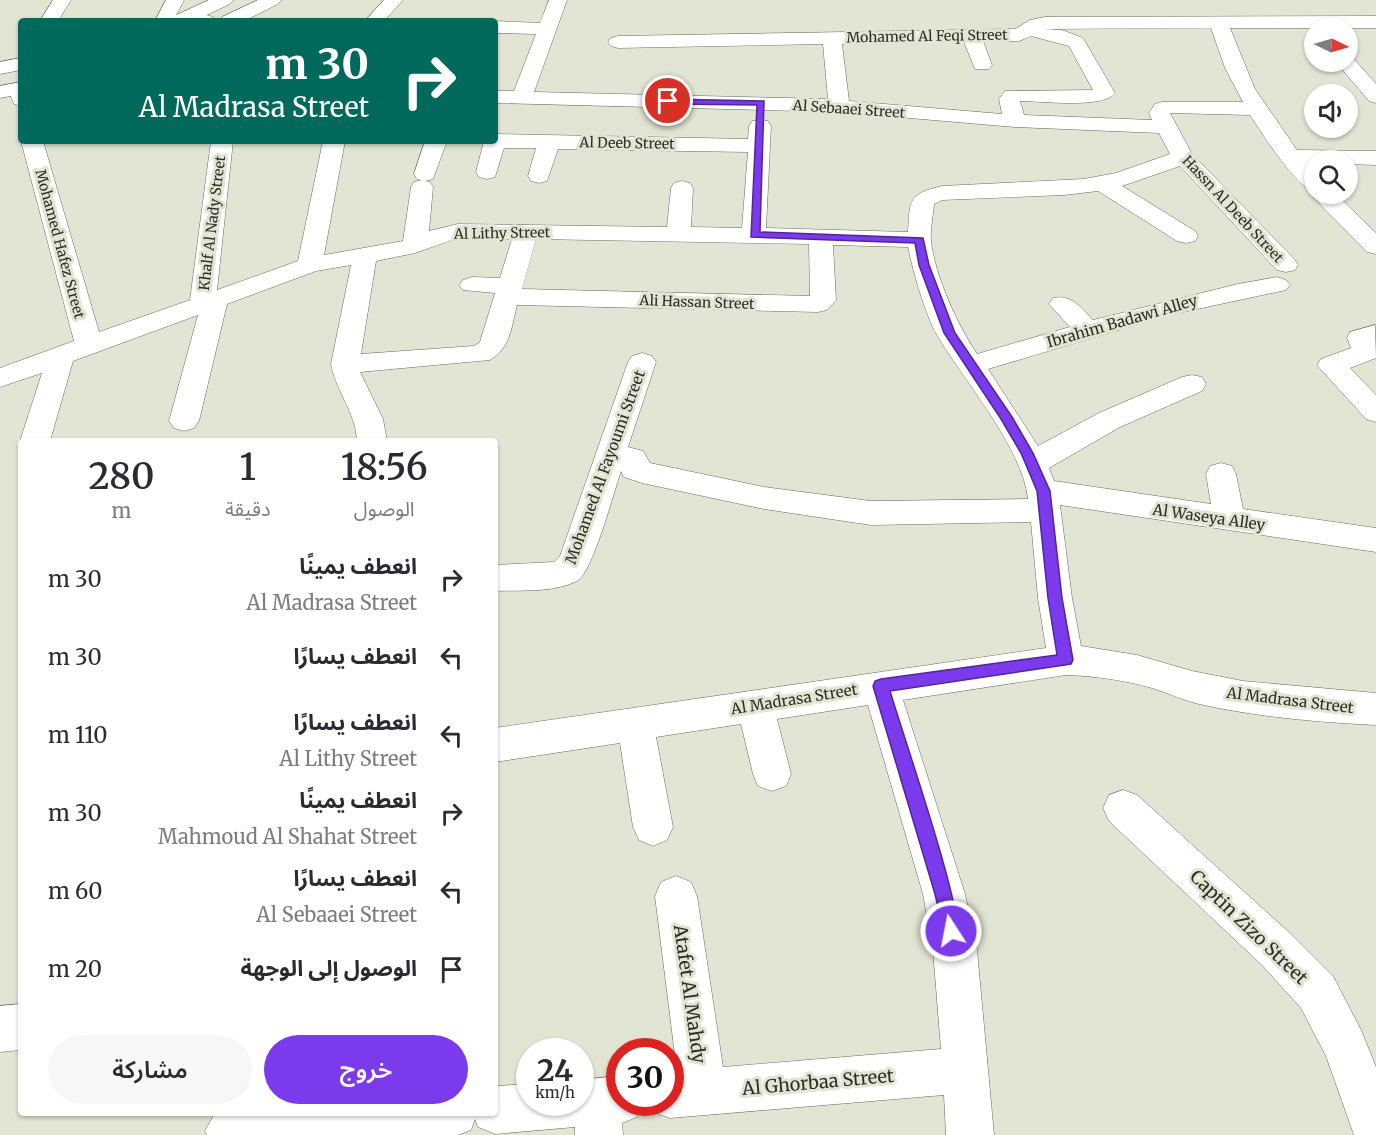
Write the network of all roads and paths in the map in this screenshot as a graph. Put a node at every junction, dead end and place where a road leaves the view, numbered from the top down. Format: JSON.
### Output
{"nodes":[{"id":1,"x":62,"y":0,"type":"edge"},
{"id":2,"x":175,"y":0,"type":"edge"},
{"id":3,"x":272,"y":0,"type":"edge"},
{"id":4,"x":394,"y":0,"type":"edge"},
{"id":5,"x":558,"y":0,"type":"edge"},
{"id":6,"x":1143,"y":0,"type":"edge"},
{"id":7,"x":220,"y":1,"type":"edge"},
{"id":8,"x":1247,"y":8,"type":"dead end"},
{"id":9,"x":51,"y":18,"type":"edge"},
{"id":10,"x":166,"y":18,"type":"edge"},
{"id":11,"x":193,"y":18,"type":"edge"},
{"id":12,"x":235,"y":18,"type":"edge"},
{"id":13,"x":377,"y":18,"type":"edge"},
{"id":14,"x":1264,"y":22,"type":"junction"},
{"id":15,"x":1376,"y":22,"type":"edge"},
{"id":16,"x":1148,"y":23,"type":"junction"},
{"id":17,"x":1219,"y":23,"type":"junction"},
{"id":18,"x":1358,"y":23,"type":"edge"},
{"id":19,"x":1304,"y":24,"type":"edge"},
{"id":20,"x":498,"y":27,"type":"edge"},
{"id":21,"x":547,"y":29,"type":"junction"},
{"id":22,"x":1026,"y":33,"type":"junction"},
{"id":23,"x":971,"y":36,"type":"junction"},
{"id":24,"x":832,"y":38,"type":"junction"},
{"id":25,"x":618,"y":42,"type":"dead end"},
{"id":26,"x":982,"y":64,"type":"dead end"},
{"id":27,"x":18,"y":65,"type":"edge"},
{"id":28,"x":0,"y":68,"type":"edge"},
{"id":29,"x":1354,"y":72,"type":"edge"},
{"id":30,"x":498,"y":97,"type":"edge"},
{"id":31,"x":1376,"y":98,"type":"edge"},
{"id":32,"x":521,"y":99,"type":"junction"},
{"id":33,"x":575,"y":99,"type":"junction"},
{"id":34,"x":761,"y":103,"type":"junction"},
{"id":35,"x":839,"y":106,"type":"junction"},
{"id":36,"x":1255,"y":109,"type":"junction"},
{"id":37,"x":1015,"y":121,"type":"junction"},
{"id":38,"x":1167,"y":127,"type":"junction"},
{"id":39,"x":498,"y":141,"type":"edge"},
{"id":40,"x":556,"y":142,"type":"junction"},
{"id":41,"x":33,"y":144,"type":"edge"},
{"id":42,"x":222,"y":144,"type":"edge"},
{"id":43,"x":333,"y":144,"type":"edge"},
{"id":44,"x":435,"y":144,"type":"edge"},
{"id":45,"x":494,"y":144,"type":"edge"},
{"id":46,"x":759,"y":146,"type":"junction"},
{"id":47,"x":1183,"y":157,"type":"junction"},
{"id":48,"x":1290,"y":157,"type":"junction"},
{"id":49,"x":1376,"y":158,"type":"edge"},
{"id":50,"x":487,"y":172,"type":"dead end"},
{"id":51,"x":1304,"y":173,"type":"edge"},
{"id":52,"x":539,"y":176,"type":"dead end"},
{"id":53,"x":1093,"y":184,"type":"junction"},
{"id":54,"x":682,"y":188,"type":"dead end"},
{"id":55,"x":1333,"y":204,"type":"edge"},
{"id":56,"x":1112,"y":215,"type":"dead end"},
{"id":57,"x":526,"y":232,"type":"junction"},
{"id":58,"x":678,"y":234,"type":"junction"},
{"id":59,"x":754,"y":235,"type":"junction"},
{"id":60,"x":1186,"y":236,"type":"dead end"},
{"id":61,"x":821,"y":237,"type":"junction"},
{"id":62,"x":919,"y":240,"type":"junction"},
{"id":63,"x":415,"y":245,"type":"junction"},
{"id":64,"x":1376,"y":246,"type":"edge"},
{"id":65,"x":365,"y":255,"type":"junction"},
{"id":66,"x":310,"y":266,"type":"junction"},
{"id":67,"x":1281,"y":275,"type":"joint"},
{"id":68,"x":472,"y":285,"type":"dead end"},
{"id":69,"x":508,"y":292,"type":"junction"},
{"id":70,"x":208,"y":303,"type":"junction"},
{"id":71,"x":1062,"y":304,"type":"dead end"},
{"id":72,"x":1089,"y":331,"type":"junction"},
{"id":73,"x":1375,"y":333,"type":"edge"},
{"id":74,"x":89,"y":346,"type":"junction"},
{"id":75,"x":62,"y":356,"type":"junction"},
{"id":76,"x":642,"y":362,"type":"dead end"},
{"id":77,"x":345,"y":364,"type":"junction"},
{"id":78,"x":969,"y":365,"type":"junction"},
{"id":79,"x":0,"y":378,"type":"edge"},
{"id":80,"x":1192,"y":384,"type":"dead end"},
{"id":81,"x":1376,"y":412,"type":"edge"},
{"id":82,"x":184,"y":421,"type":"dead end"},
{"id":83,"x":36,"y":438,"type":"edge"},
{"id":84,"x":372,"y":438,"type":"edge"},
{"id":85,"x":611,"y":454,"type":"junction"},
{"id":86,"x":1221,"y":474,"type":"dead end"},
{"id":87,"x":1040,"y":488,"type":"junction"},
{"id":88,"x":1230,"y":520,"type":"junction"},
{"id":89,"x":1376,"y":540,"type":"edge"},
{"id":90,"x":498,"y":578,"type":"edge"},
{"id":91,"x":1065,"y":660,"type":"junction"},
{"id":92,"x":881,"y":686,"type":"junction"},
{"id":93,"x":755,"y":705,"type":"junction"},
{"id":94,"x":1376,"y":709,"type":"edge"},
{"id":95,"x":635,"y":723,"type":"junction"},
{"id":96,"x":498,"y":745,"type":"edge"},
{"id":97,"x":772,"y":774,"type":"dead end"},
{"id":98,"x":1123,"y":808,"type":"dead end"},
{"id":99,"x":653,"y":827,"type":"dead end"},
{"id":100,"x":676,"y":896,"type":"dead end"},
{"id":101,"x":18,"y":1027,"type":"edge"},
{"id":102,"x":0,"y":1029,"type":"edge"},
{"id":103,"x":966,"y":1070,"type":"junction"},
{"id":104,"x":687,"y":1093,"type":"edge"},
{"id":105,"x":498,"y":1110,"type":"edge"},
{"id":106,"x":605,"y":1112,"type":"edge"},
{"id":107,"x":402,"y":1116,"type":"edge"},
{"id":108,"x":229,"y":1126,"type":"edge"},
{"id":109,"x":1376,"y":1130,"type":"edge"},
{"id":110,"x":970,"y":1135,"type":"edge"}],
"edges":[{"from":1,"to":9,"type":"street"},
{"from":2,"to":10,"type":"street"},
{"from":3,"to":12,"type":"street"},
{"from":4,"to":13,"type":"street"},
{"from":5,"to":21,"type":"street"},
{"from":6,"to":16,"type":"street"},
{"from":7,"to":11,"type":"street"},
{"from":8,"to":14,"type":"street"},
{"from":14,"to":17,"type":"street","name":"Mohamed Al Feqi Street"},
{"from":14,"to":19,"type":"street","name":"Mohamed Al Feqi Street"},
{"from":15,"to":18,"type":"street","name":"Mohamed Al Feqi Street"},
{"from":16,"to":17,"type":"street","name":"Mohamed Al Feqi Street"},
{"from":16,"to":22,"type":"street","name":"Mohamed Al Feqi Street"},
{"from":17,"to":36,"type":"street"},
{"from":20,"to":21,"type":"street"},
{"from":21,"to":32,"type":"street"},
{"from":22,"to":23,"type":"street","name":"Mohamed Al Feqi Street"},
{"from":22,"to":37,"type":"street"},
{"from":23,"to":24,"type":"street","name":"Mohamed Al Feqi Street"},
{"from":23,"to":26,"type":"street"},
{"from":24,"to":25,"type":"street","name":"Mohamed Al Feqi Street"},
{"from":24,"to":35,"type":"street"},
{"from":27,"to":28,"type":"street"},
{"from":29,"to":31,"type":"street"},
{"from":30,"to":32,"type":"street","name":"Al Sebaaei Street"},
{"from":32,"to":33,"type":"street","name":"Al Sebaaei Street"},
{"from":33,"to":34,"type":"street","name":"Al Sebaaei Street"},
{"from":33,"to":40,"type":"street"},
{"from":34,"to":35,"type":"street","name":"Al Sebaaei Street"},
{"from":34,"to":46,"type":"street"},
{"from":35,"to":37,"type":"street","name":"Al Sebaaei Street"},
{"from":36,"to":38,"type":"street"},
{"from":36,"to":48,"type":"street"},
{"from":37,"to":38,"type":"street","name":"Al Sebaaei Street"},
{"from":38,"to":47,"type":"street","name":"Hassn Al Deeb Street"},
{"from":39,"to":40,"type":"street","name":"Al Deeb Street"},
{"from":40,"to":46,"type":"street","name":"Al Deeb Street"},
{"from":40,"to":52,"type":"street"},
{"from":41,"to":74,"type":"street","name":"Mohamed Hafez Street"},
{"from":42,"to":70,"type":"street","name":"Khalf Al Nady Street"},
{"from":43,"to":66,"type":"street"},
{"from":44,"to":63,"type":"street"},
{"from":45,"to":50,"type":"street"},
{"from":46,"to":59,"type":"street"},
{"from":47,"to":53,"type":"street"},
{"from":47,"to":67,"type":"street","name":"Hassn Al Deeb Street"},
{"from":48,"to":49,"type":"street"},
{"from":48,"to":51,"type":"street"},
{"from":53,"to":56,"type":"street"},
{"from":53,"to":60,"type":"street"},
{"from":53,"to":62,"type":"street"},
{"from":54,"to":58,"type":"street"},
{"from":55,"to":64,"type":"street"},
{"from":57,"to":58,"type":"street","name":"Al Lithy Street"},
{"from":57,"to":63,"type":"street","name":"Al Lithy Street"},
{"from":57,"to":69,"type":"street"},
{"from":58,"to":59,"type":"street","name":"Al Lithy Street"},
{"from":59,"to":61,"type":"street","name":"Al Lithy Street"},
{"from":61,"to":62,"type":"street","name":"Al Lithy Street"},
{"from":61,"to":69,"type":"street","name":"Ali Hassan Street"},
{"from":62,"to":78,"type":"street"},
{"from":63,"to":65,"type":"street","name":"Al Lithy Street"},
{"from":65,"to":66,"type":"street","name":"Al Lithy Street"},
{"from":65,"to":77,"type":"street"},
{"from":66,"to":70,"type":"street","name":"Al Lithy Street"},
{"from":67,"to":72,"type":"street","name":"Ibrahim Badawi Alley"},
{"from":68,"to":69,"type":"street"},
{"from":69,"to":77,"type":"street"},
{"from":70,"to":74,"type":"street","name":"Al Lithy Street"},
{"from":70,"to":82,"type":"street","name":"Khalf Al Nady Street"},
{"from":71,"to":72,"type":"street"},
{"from":72,"to":78,"type":"street","name":"Ibrahim Badawi Alley"},
{"from":73,"to":81,"type":"street"},
{"from":74,"to":75,"type":"street","name":"Al Lithy Street"},
{"from":75,"to":79,"type":"street","name":"Al Lithy Street"},
{"from":75,"to":83,"type":"street"},
{"from":76,"to":85,"type":"street","name":"Mohamed Al Fayoumi Street"},
{"from":77,"to":84,"type":"street"},
{"from":78,"to":87,"type":"street"},
{"from":80,"to":87,"type":"street"},
{"from":85,"to":87,"type":"street","name":"Al Waseya Alley"},
{"from":85,"to":90,"type":"street","name":"Mohamed Al Fayoumi Street"},
{"from":86,"to":88,"type":"street"},
{"from":87,"to":88,"type":"street","name":"Al Waseya Alley"},
{"from":87,"to":91,"type":"street"},
{"from":88,"to":89,"type":"street","name":"Al Waseya Alley"},
{"from":91,"to":92,"type":"street","name":"Al Madrasa Street"},
{"from":91,"to":94,"type":"street","name":"Al Madrasa Street"},
{"from":92,"to":93,"type":"street","name":"Al Madrasa Street"},
{"from":92,"to":103,"type":"street"},
{"from":93,"to":95,"type":"street","name":"Al Madrasa Street"},
{"from":93,"to":97,"type":"street"},
{"from":95,"to":96,"type":"street","name":"Al Madrasa Street"},
{"from":95,"to":99,"type":"street"},
{"from":98,"to":109,"type":"street","name":"Captin Zizo Street"},
{"from":100,"to":104,"type":"street","name":"Atafet Al Mahdy"},
{"from":101,"to":102,"type":"street"},
{"from":103,"to":104,"type":"street","name":"Al Ghorbaa Street"},
{"from":103,"to":110,"type":"street"},
{"from":105,"to":106,"type":"street"},
{"from":107,"to":108,"type":"street"}]}
